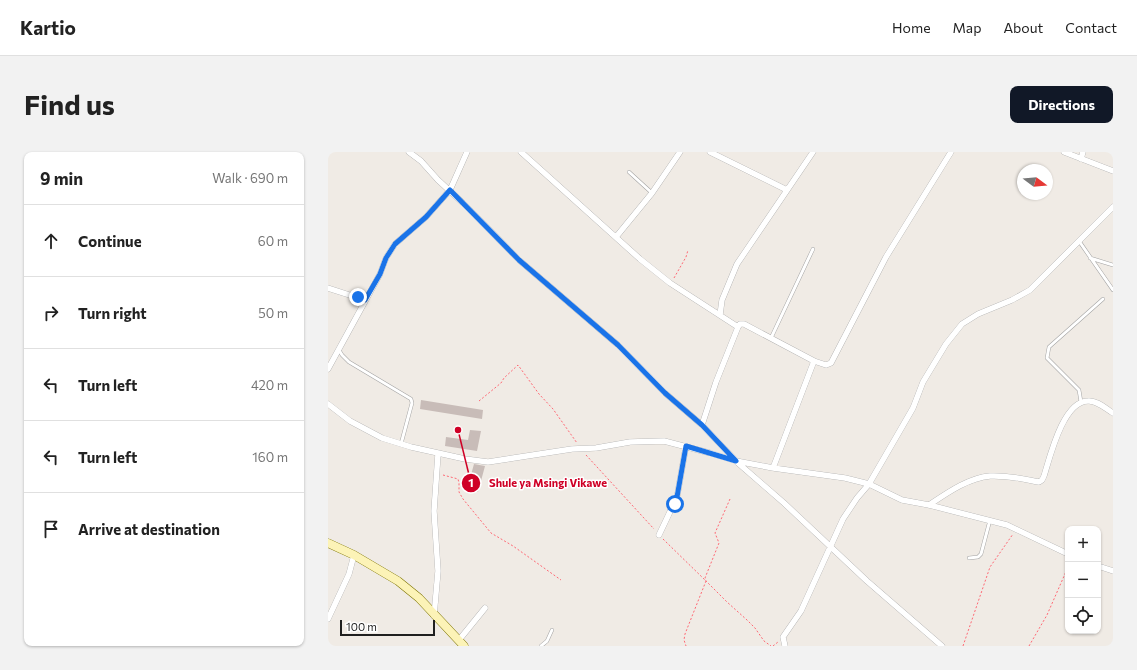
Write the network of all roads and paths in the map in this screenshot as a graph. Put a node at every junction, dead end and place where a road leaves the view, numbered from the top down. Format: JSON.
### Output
{"nodes":[{"id":1,"x":409,"y":152,"type":"edge"},
{"id":2,"x":467,"y":152,"type":"edge"},
{"id":3,"x":521,"y":152,"type":"edge"},
{"id":4,"x":680,"y":152,"type":"edge"},
{"id":5,"x":710,"y":152,"type":"edge"},
{"id":6,"x":813,"y":152,"type":"edge"},
{"id":7,"x":950,"y":152,"type":"edge"},
{"id":8,"x":1064,"y":152,"type":"edge"},
{"id":9,"x":1083,"y":152,"type":"edge"},
{"id":10,"x":1081,"y":159,"type":"junction"},
{"id":11,"x":1113,"y":171,"type":"edge"},
{"id":12,"x":629,"y":172,"type":"dead end"},
{"id":13,"x":450,"y":190,"type":"junction"},
{"id":14,"x":786,"y":190,"type":"junction"},
{"id":15,"x":652,"y":193,"type":"junction"},
{"id":16,"x":1113,"y":207,"type":"edge"},
{"id":17,"x":616,"y":237,"type":"junction"},
{"id":18,"x":1078,"y":241,"type":"junction"},
{"id":19,"x":813,"y":249,"type":"dead end"},
{"id":20,"x":688,"y":250,"type":"dead end"},
{"id":21,"x":1090,"y":258,"type":"junction"},
{"id":22,"x":1113,"y":265,"type":"edge"},
{"id":23,"x":670,"y":283,"type":"junction"},
{"id":24,"x":328,"y":288,"type":"edge"},
{"id":25,"x":1113,"y":290,"type":"edge"},
{"id":26,"x":1103,"y":299,"type":"dead end"},
{"id":27,"x":365,"y":300,"type":"junction"},
{"id":28,"x":720,"y":315,"type":"junction"},
{"id":29,"x":738,"y":327,"type":"junction"},
{"id":30,"x":770,"y":338,"type":"junction"},
{"id":31,"x":339,"y":348,"type":"junction"},
{"id":32,"x":814,"y":361,"type":"junction"},
{"id":33,"x":328,"y":369,"type":"edge"},
{"id":34,"x":479,"y":401,"type":"dead end"},
{"id":35,"x":1081,"y":402,"type":"junction"},
{"id":36,"x":328,"y":404,"type":"edge"},
{"id":37,"x":1113,"y":413,"type":"edge"},
{"id":38,"x":702,"y":425,"type":"junction"},
{"id":39,"x":401,"y":444,"type":"junction"},
{"id":40,"x":686,"y":446,"type":"junction"},
{"id":41,"x":581,"y":448,"type":"junction"},
{"id":42,"x":438,"y":454,"type":"junction"},
{"id":43,"x":736,"y":461,"type":"junction"},
{"id":44,"x":773,"y":468,"type":"junction"},
{"id":45,"x":436,"y":474,"type":"junction"},
{"id":46,"x":869,"y":484,"type":"junction"},
{"id":47,"x":730,"y":499,"type":"dead end"},
{"id":48,"x":929,"y":505,"type":"junction"},
{"id":49,"x":990,"y":520,"type":"junction"},
{"id":50,"x":1017,"y":528,"type":"junction"},
{"id":51,"x":659,"y":535,"type":"junction"},
{"id":52,"x":328,"y":543,"type":"edge"},
{"id":53,"x":830,"y":547,"type":"junction"},
{"id":54,"x":1065,"y":553,"type":"edge"},
{"id":55,"x":354,"y":555,"type":"junction"},
{"id":56,"x":969,"y":558,"type":"dead end"},
{"id":57,"x":1101,"y":567,"type":"edge"},
{"id":58,"x":1113,"y":571,"type":"edge"},
{"id":59,"x":1065,"y":574,"type":"edge"},
{"id":60,"x":561,"y":580,"type":"dead end"},
{"id":61,"x":706,"y":581,"type":"junction"},
{"id":62,"x":485,"y":608,"type":"dead end"},
{"id":63,"x":434,"y":616,"type":"junction"},
{"id":64,"x":328,"y":620,"type":"edge"},
{"id":65,"x":552,"y":630,"type":"dead end"},
{"id":66,"x":461,"y":643,"type":"edge"},
{"id":67,"x":541,"y":646,"type":"edge"},
{"id":68,"x":686,"y":646,"type":"edge"},
{"id":69,"x":771,"y":646,"type":"edge"},
{"id":70,"x":785,"y":646,"type":"edge"},
{"id":71,"x":942,"y":646,"type":"edge"},
{"id":72,"x":963,"y":646,"type":"edge"},
{"id":73,"x":1029,"y":646,"type":"edge"}],
"edges":[{"from":1,"to":13,"type":"street"},
{"from":2,"to":13,"type":"street"},
{"from":3,"to":17,"type":"street"},
{"from":4,"to":15,"type":"street"},
{"from":5,"to":14,"type":"street"},
{"from":6,"to":14,"type":"street"},
{"from":7,"to":32,"type":"street"},
{"from":8,"to":10,"type":"street"},
{"from":9,"to":10,"type":"street"},
{"from":10,"to":11,"type":"street"},
{"from":12,"to":15,"type":"lane"},
{"from":13,"to":27,"type":"street"},
{"from":13,"to":38,"type":"street"},
{"from":14,"to":28,"type":"street"},
{"from":15,"to":17,"type":"street"},
{"from":16,"to":18,"type":"street"},
{"from":17,"to":23,"type":"street"},
{"from":18,"to":21,"type":"lane"},
{"from":18,"to":46,"type":"street"},
{"from":19,"to":30,"type":"lane"},
{"from":20,"to":23,"type":"path"},
{"from":21,"to":22,"type":"lane"},
{"from":21,"to":25,"type":"lane"},
{"from":23,"to":28,"type":"street"},
{"from":24,"to":27,"type":"street"},
{"from":26,"to":35,"type":"lane"},
{"from":27,"to":31,"type":"street"},
{"from":28,"to":29,"type":"street"},
{"from":29,"to":30,"type":"street"},
{"from":29,"to":38,"type":"street"},
{"from":30,"to":32,"type":"street"},
{"from":31,"to":33,"type":"street"},
{"from":31,"to":39,"type":"lane"},
{"from":32,"to":44,"type":"street"},
{"from":34,"to":41,"type":"path"},
{"from":35,"to":37,"type":"street"},
{"from":35,"to":48,"type":"street"},
{"from":36,"to":39,"type":"street"},
{"from":38,"to":43,"type":"street"},
{"from":39,"to":42,"type":"street"},
{"from":40,"to":41,"type":"street"},
{"from":40,"to":43,"type":"street"},
{"from":40,"to":51,"type":"street"},
{"from":41,"to":42,"type":"street"},
{"from":41,"to":51,"type":"path"},
{"from":42,"to":45,"type":"street"},
{"from":43,"to":44,"type":"street"},
{"from":43,"to":53,"type":"street"},
{"from":44,"to":46,"type":"street"},
{"from":45,"to":60,"type":"path"},
{"from":45,"to":63,"type":"street"},
{"from":46,"to":48,"type":"street"},
{"from":46,"to":53,"type":"street"},
{"from":47,"to":61,"type":"path"},
{"from":48,"to":49,"type":"street"},
{"from":49,"to":50,"type":"street"},
{"from":49,"to":56,"type":"lane"},
{"from":50,"to":54,"type":"street"},
{"from":50,"to":72,"type":"path"},
{"from":51,"to":61,"type":"path"},
{"from":52,"to":55,"type":"street"},
{"from":53,"to":70,"type":"street"},
{"from":53,"to":71,"type":"street"},
{"from":55,"to":63,"type":"street"},
{"from":55,"to":64,"type":"street"},
{"from":57,"to":58,"type":"street"},
{"from":59,"to":73,"type":"path"},
{"from":61,"to":68,"type":"path"},
{"from":61,"to":69,"type":"path"},
{"from":62,"to":66,"type":"street"},
{"from":63,"to":66,"type":"street"},
{"from":65,"to":67,"type":"lane"}]}
